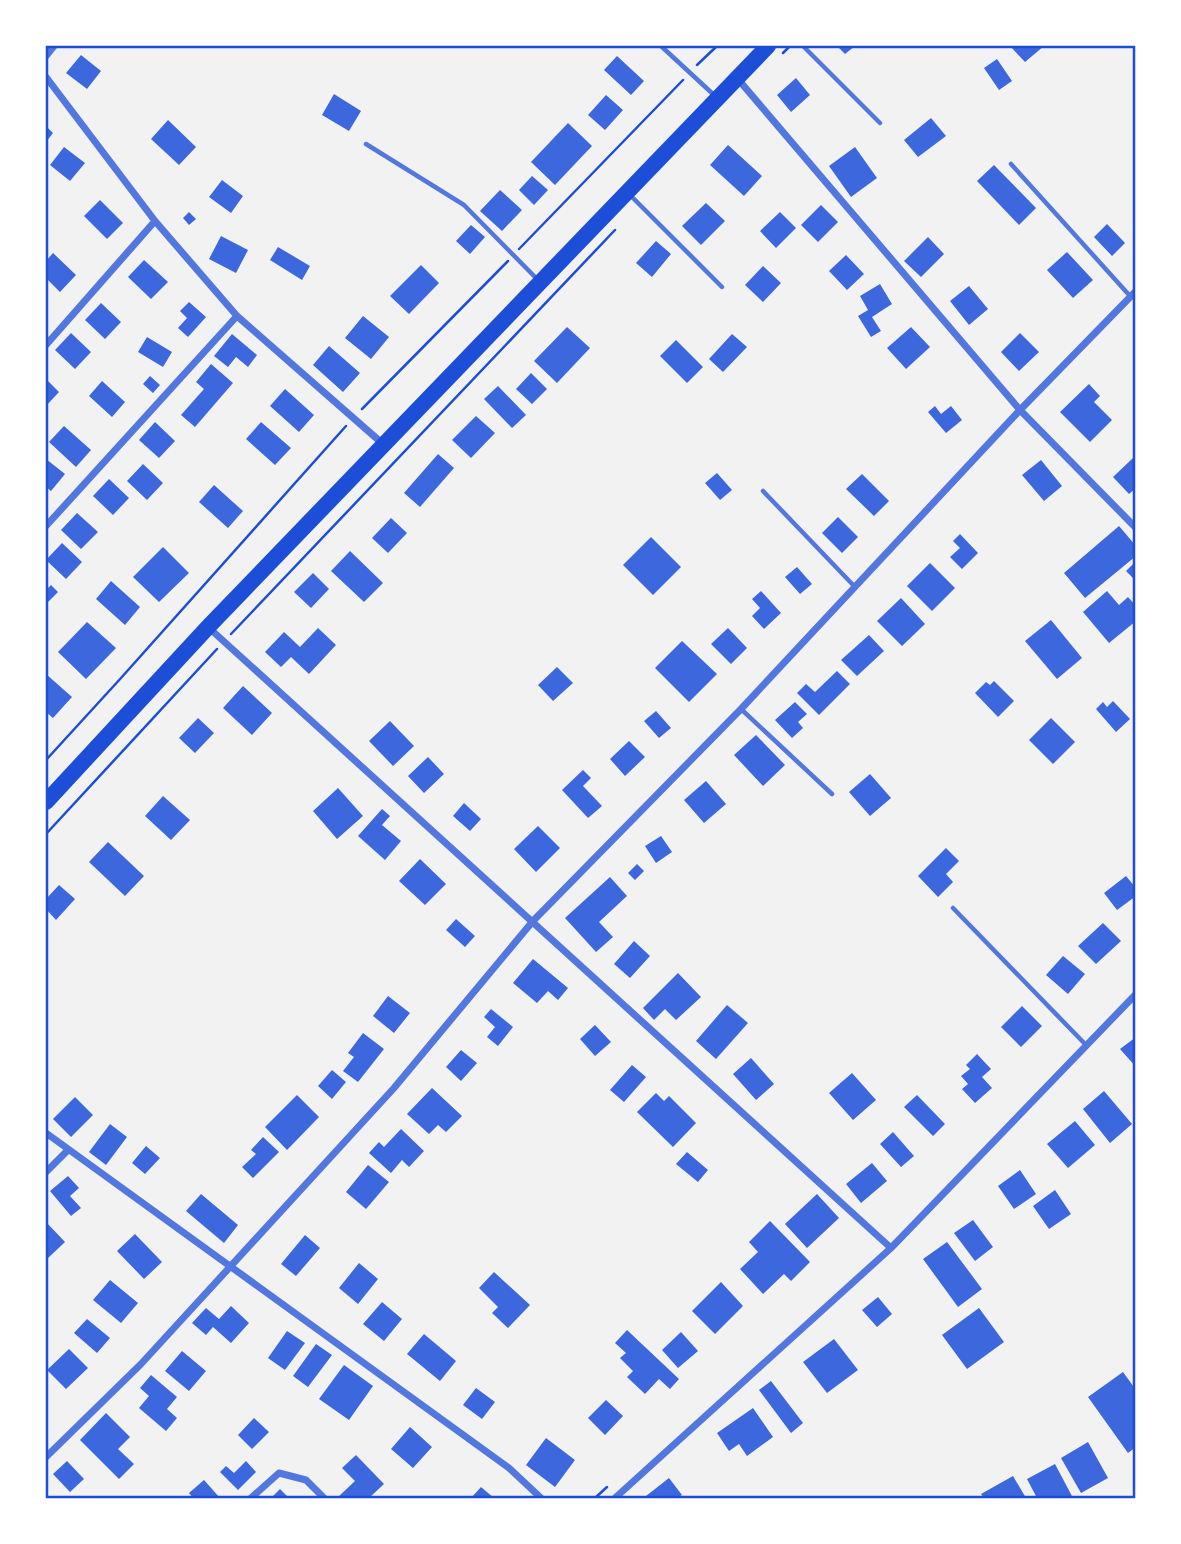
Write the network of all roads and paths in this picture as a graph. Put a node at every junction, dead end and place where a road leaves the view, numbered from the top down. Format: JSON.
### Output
{"nodes":[{"id":1,"x":54,"y":46,"type":"edge"},
{"id":2,"x":661,"y":46,"type":"edge"},
{"id":3,"x":717,"y":46,"type":"edge"},
{"id":4,"x":768,"y":46,"type":"edge"},
{"id":5,"x":803,"y":46,"type":"edge"},
{"id":6,"x":46,"y":53,"type":"edge"},
{"id":7,"x":690,"y":73,"type":"junction"},
{"id":8,"x":46,"y":77,"type":"edge"},
{"id":9,"x":737,"y":77,"type":"junction"},
{"id":10,"x":717,"y":99,"type":"junction"},
{"id":11,"x":880,"y":122,"type":"dead end"},
{"id":12,"x":366,"y":145,"type":"dead end"},
{"id":13,"x":1011,"y":164,"type":"dead end"},
{"id":14,"x":627,"y":192,"type":"junction"},
{"id":15,"x":155,"y":220,"type":"junction"},
{"id":16,"x":513,"y":256,"type":"junction"},
{"id":17,"x":540,"y":282,"type":"junction"},
{"id":18,"x":722,"y":287,"type":"dead end"},
{"id":19,"x":1133,"y":294,"type":"edge"},
{"id":20,"x":237,"y":316,"type":"junction"},
{"id":21,"x":509,"y":343,"type":"dead end"},
{"id":22,"x":46,"y":345,"type":"edge"},
{"id":23,"x":1020,"y":410,"type":"junction"},
{"id":24,"x":353,"y":418,"type":"junction"},
{"id":25,"x":383,"y":445,"type":"junction"},
{"id":26,"x":763,"y":491,"type":"dead end"},
{"id":27,"x":46,"y":526,"type":"edge"},
{"id":28,"x":1136,"y":528,"type":"edge"},
{"id":29,"x":855,"y":588,"type":"junction"},
{"id":30,"x":208,"y":627,"type":"junction"},
{"id":31,"x":224,"y":641,"type":"junction"},
{"id":32,"x":741,"y":709,"type":"junction"},
{"id":33,"x":46,"y":760,"type":"edge"},
{"id":34,"x":832,"y":794,"type":"dead end"},
{"id":35,"x":46,"y":802,"type":"edge"},
{"id":36,"x":46,"y":834,"type":"edge"},
{"id":37,"x":953,"y":908,"type":"dead end"},
{"id":38,"x":533,"y":921,"type":"junction"},
{"id":39,"x":1136,"y":994,"type":"edge"},
{"id":40,"x":1086,"y":1045,"type":"junction"},
{"id":41,"x":46,"y":1133,"type":"edge"},
{"id":42,"x":68,"y":1150,"type":"junction"},
{"id":43,"x":46,"y":1172,"type":"edge"},
{"id":44,"x":891,"y":1248,"type":"junction"},
{"id":45,"x":228,"y":1267,"type":"junction"},
{"id":46,"x":46,"y":1457,"type":"edge"},
{"id":47,"x":251,"y":1499,"type":"edge"},
{"id":48,"x":324,"y":1499,"type":"edge"},
{"id":49,"x":541,"y":1499,"type":"edge"},
{"id":50,"x":615,"y":1499,"type":"edge"}],
"edges":[{"from":1,"to":6,"type":"street"},
{"from":2,"to":7,"type":"lane"},
{"from":3,"to":7,"type":"path"},
{"from":4,"to":9,"type":"main road"},
{"from":5,"to":11,"type":"lane"},
{"from":7,"to":10,"type":"lane"},
{"from":7,"to":16,"type":"path"},
{"from":8,"to":15,"type":"street"},
{"from":9,"to":10,"type":"main road"},
{"from":9,"to":23,"type":"street"},
{"from":10,"to":14,"type":"main road"},
{"from":12,"to":16,"type":"lane"},
{"from":13,"to":19,"type":"lane"},
{"from":14,"to":17,"type":"main road"},
{"from":14,"to":18,"type":"lane"},
{"from":15,"to":20,"type":"street"},
{"from":15,"to":22,"type":"street"},
{"from":16,"to":17,"type":"lane"},
{"from":16,"to":24,"type":"path"},
{"from":17,"to":25,"type":"main road"},
{"from":19,"to":23,"type":"street"},
{"from":20,"to":24,"type":"street"},
{"from":20,"to":27,"type":"street"},
{"from":21,"to":31,"type":"path"},
{"from":23,"to":28,"type":"street"},
{"from":23,"to":29,"type":"street"},
{"from":24,"to":25,"type":"street"},
{"from":24,"to":33,"type":"path"},
{"from":25,"to":30,"type":"main road"},
{"from":26,"to":29,"type":"lane"},
{"from":29,"to":32,"type":"street"},
{"from":30,"to":31,"type":"street"},
{"from":30,"to":35,"type":"main road"},
{"from":31,"to":36,"type":"path"},
{"from":31,"to":38,"type":"street"},
{"from":32,"to":34,"type":"lane"},
{"from":32,"to":38,"type":"street"},
{"from":37,"to":40,"type":"lane"},
{"from":38,"to":44,"type":"street"},
{"from":38,"to":45,"type":"street"},
{"from":39,"to":40,"type":"street"},
{"from":40,"to":44,"type":"street"},
{"from":41,"to":42,"type":"street"},
{"from":42,"to":43,"type":"street"},
{"from":42,"to":45,"type":"street"},
{"from":44,"to":50,"type":"street"},
{"from":45,"to":46,"type":"street"},
{"from":45,"to":49,"type":"street"},
{"from":47,"to":48,"type":"street"}]}
